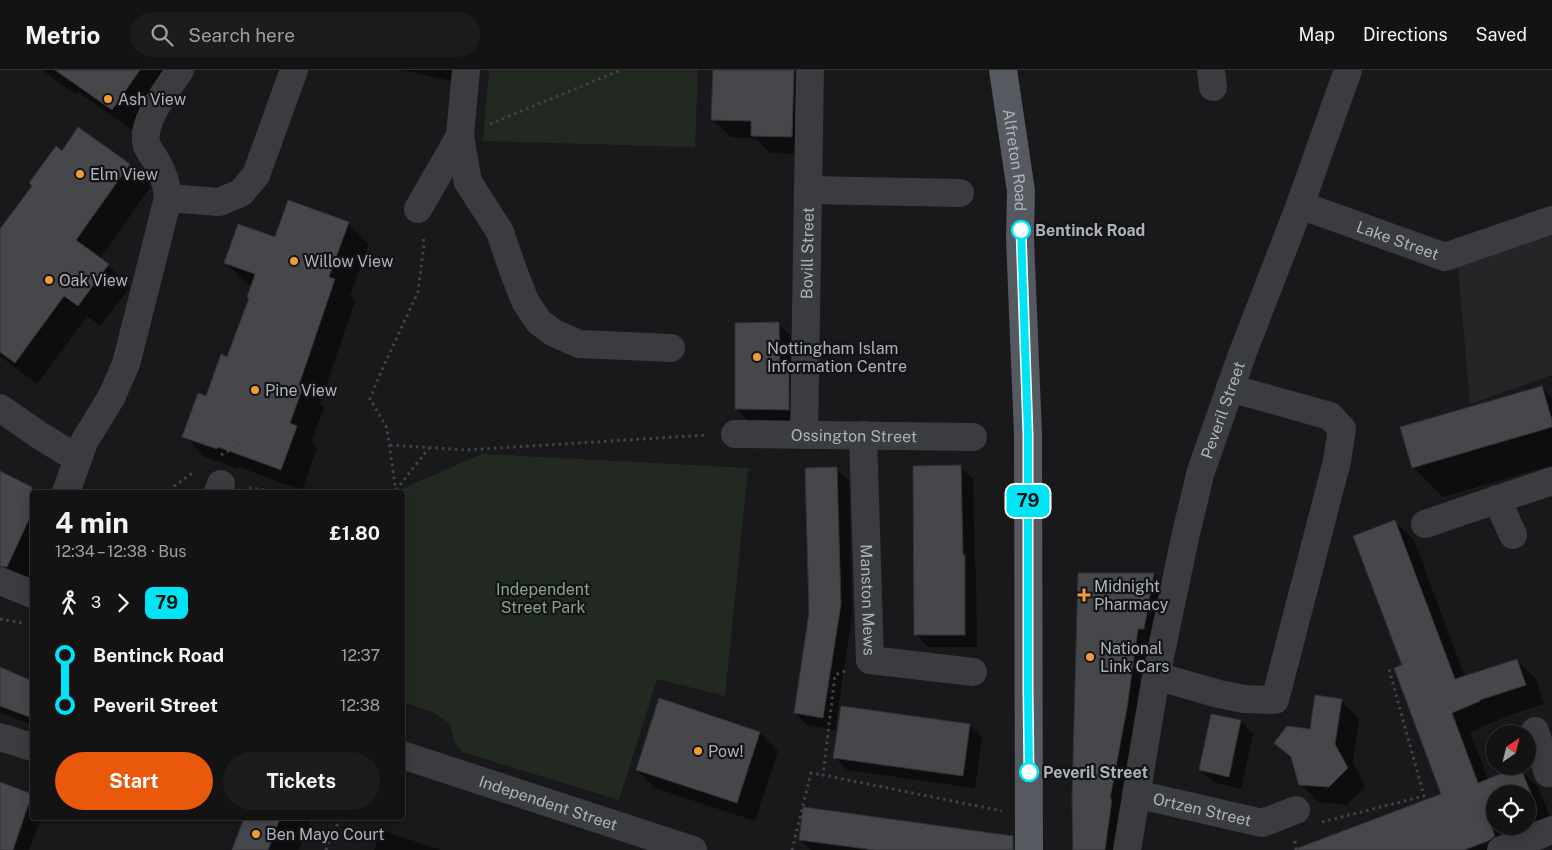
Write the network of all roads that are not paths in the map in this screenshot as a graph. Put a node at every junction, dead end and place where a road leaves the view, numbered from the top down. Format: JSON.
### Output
{"nodes":[{"id":1,"x":180,"y":70,"type":"edge"},
{"id":2,"x":294,"y":70,"type":"edge"},
{"id":3,"x":466,"y":70,"type":"edge"},
{"id":4,"x":810,"y":70,"type":"edge"},
{"id":5,"x":1003,"y":70,"type":"edge"},
{"id":6,"x":1348,"y":70,"type":"edge"},
{"id":7,"x":460,"y":136,"type":"junction"},
{"id":8,"x":808,"y":190,"type":"junction"},
{"id":9,"x":960,"y":193,"type":"dead end"},
{"id":10,"x":168,"y":198,"type":"junction"},
{"id":11,"x":1300,"y":205,"type":"junction"},
{"id":12,"x":418,"y":209,"type":"road end"},
{"id":13,"x":1552,"y":220,"type":"edge"},
{"id":14,"x":671,"y":348,"type":"dead end"},
{"id":15,"x":1230,"y":388,"type":"junction"},
{"id":16,"x":0,"y":408,"type":"edge"},
{"id":17,"x":735,"y":434,"type":"road end"},
{"id":18,"x":804,"y":435,"type":"junction"},
{"id":19,"x":863,"y":435,"type":"junction"},
{"id":20,"x":973,"y":437,"type":"dead end"},
{"id":21,"x":78,"y":459,"type":"junction"},
{"id":22,"x":1552,"y":481,"type":"edge"},
{"id":23,"x":67,"y":490,"type":"edge"},
{"id":24,"x":1497,"y":499,"type":"junction"},
{"id":25,"x":1425,"y":524,"type":"dead end"},
{"id":26,"x":1513,"y":535,"type":"dead end"},
{"id":27,"x":0,"y":581,"type":"edge"},
{"id":28,"x":30,"y":588,"type":"edge"},
{"id":29,"x":974,"y":672,"type":"dead end"},
{"id":30,"x":1156,"y":676,"type":"junction"},
{"id":31,"x":1538,"y":730,"type":"edge"},
{"id":32,"x":0,"y":737,"type":"edge"},
{"id":33,"x":30,"y":747,"type":"edge"},
{"id":34,"x":405,"y":756,"type":"edge"},
{"id":35,"x":1548,"y":773,"type":"dead end"},
{"id":36,"x":1136,"y":794,"type":"junction"},
{"id":37,"x":1304,"y":817,"type":"road end"},
{"id":38,"x":1552,"y":830,"type":"edge"},
{"id":39,"x":694,"y":850,"type":"edge"},
{"id":40,"x":1029,"y":850,"type":"edge"},
{"id":41,"x":1127,"y":850,"type":"edge"},
{"id":42,"x":1501,"y":850,"type":"edge"}],
"edges":[{"from":1,"to":10,"type":"street"},
{"from":2,"to":10,"type":"street"},
{"from":3,"to":7,"type":"street"},
{"from":4,"to":8,"type":"street","name":"Bovill Street"},
{"from":5,"to":40,"type":"main road","name":"Alfreton Road"},
{"from":6,"to":11,"type":"street","name":"Peveril Street"},
{"from":7,"to":12,"type":"street"},
{"from":7,"to":14,"type":"street"},
{"from":8,"to":9,"type":"street"},
{"from":8,"to":18,"type":"street","name":"Bovill Street"},
{"from":10,"to":21,"type":"street"},
{"from":11,"to":13,"type":"street","name":"Lake Street"},
{"from":11,"to":15,"type":"street","name":"Peveril Street"},
{"from":15,"to":30,"type":"street","name":"Peveril Street"},
{"from":15,"to":30,"type":"street"},
{"from":16,"to":21,"type":"street"},
{"from":17,"to":18,"type":"street","name":"Ossington Street"},
{"from":18,"to":19,"type":"street","name":"Ossington Street"},
{"from":19,"to":20,"type":"street","name":"Ossington Street"},
{"from":19,"to":29,"type":"street","name":"Manston Mews"},
{"from":21,"to":23,"type":"street"},
{"from":22,"to":24,"type":"street"},
{"from":24,"to":25,"type":"street"},
{"from":24,"to":26,"type":"street"},
{"from":27,"to":28,"type":"street"},
{"from":30,"to":36,"type":"street","name":"Peveril Street"},
{"from":31,"to":35,"type":"street"},
{"from":32,"to":33,"type":"street"},
{"from":34,"to":39,"type":"street","name":"Independent Street"},
{"from":36,"to":37,"type":"street","name":"Ortzen Street"},
{"from":36,"to":41,"type":"street","name":"Peveril Street"},
{"from":38,"to":42,"type":"street"}]}
